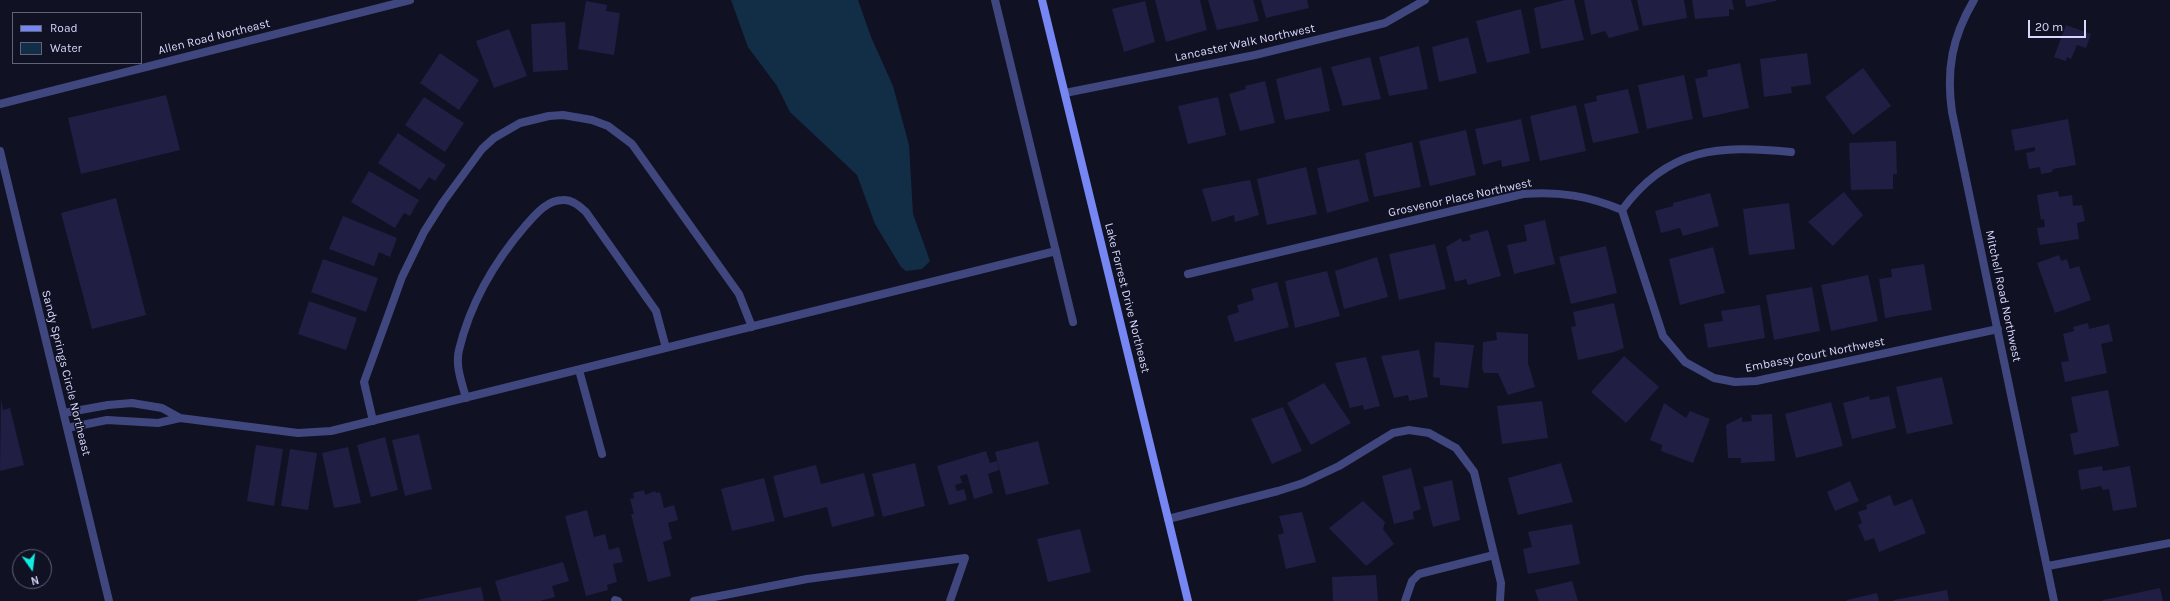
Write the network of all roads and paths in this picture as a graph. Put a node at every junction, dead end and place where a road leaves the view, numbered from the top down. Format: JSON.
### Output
{"nodes":[{"id":1,"x":410,"y":0,"type":"edge"},
{"id":2,"x":995,"y":0,"type":"edge"},
{"id":3,"x":1042,"y":0,"type":"edge"},
{"id":4,"x":1425,"y":0,"type":"edge"},
{"id":5,"x":1974,"y":0,"type":"edge"},
{"id":6,"x":1065,"y":93,"type":"junction"},
{"id":7,"x":0,"y":104,"type":"edge"},
{"id":8,"x":0,"y":151,"type":"edge"},
{"id":9,"x":1791,"y":152,"type":"dead end"},
{"id":10,"x":1622,"y":210,"type":"junction"},
{"id":11,"x":1056,"y":251,"type":"junction"},
{"id":12,"x":1188,"y":274,"type":"dead end"},
{"id":13,"x":1073,"y":322,"type":"dead end"},
{"id":14,"x":752,"y":327,"type":"junction"},
{"id":15,"x":1998,"y":329,"type":"junction"},
{"id":16,"x":666,"y":348,"type":"junction"},
{"id":17,"x":579,"y":370,"type":"junction"},
{"id":18,"x":466,"y":398,"type":"junction"},
{"id":19,"x":64,"y":413,"type":"junction"},
{"id":20,"x":180,"y":418,"type":"junction"},
{"id":21,"x":373,"y":421,"type":"junction"},
{"id":22,"x":67,"y":428,"type":"junction"},
{"id":23,"x":602,"y":454,"type":"dead end"},
{"id":24,"x":1168,"y":519,"type":"junction"},
{"id":25,"x":2170,"y":544,"type":"edge"},
{"id":26,"x":1494,"y":555,"type":"junction"},
{"id":27,"x":2048,"y":566,"type":"junction"},
{"id":28,"x":109,"y":601,"type":"edge"},
{"id":29,"x":694,"y":601,"type":"edge"},
{"id":30,"x":950,"y":601,"type":"edge"},
{"id":31,"x":1188,"y":601,"type":"edge"},
{"id":32,"x":1405,"y":601,"type":"edge"},
{"id":33,"x":1500,"y":601,"type":"edge"},
{"id":34,"x":2054,"y":601,"type":"edge"}],
"edges":[{"from":1,"to":7,"type":"street","name":"Allen Road Northeast"},
{"from":2,"to":11,"type":"street"},
{"from":3,"to":6,"type":"street","name":"Lake Forrest Drive Northeast"},
{"from":4,"to":6,"type":"street","name":"Lancaster Walk Northwest"},
{"from":5,"to":15,"type":"street","name":"Mitchell Road Northwest"},
{"from":6,"to":24,"type":"street","name":"Lake Forrest Drive Northeast"},
{"from":8,"to":19,"type":"street","name":"Sandy Springs Circle Northeast"},
{"from":9,"to":10,"type":"street"},
{"from":10,"to":12,"type":"street","name":"Grosvenor Place Northwest"},
{"from":10,"to":15,"type":"street","name":"Embassy Court Northwest"},
{"from":11,"to":13,"type":"street"},
{"from":11,"to":14,"type":"street"},
{"from":14,"to":16,"type":"street"},
{"from":14,"to":21,"type":"street"},
{"from":15,"to":27,"type":"street","name":"Mitchell Road Northwest"},
{"from":16,"to":17,"type":"street"},
{"from":16,"to":18,"type":"street"},
{"from":17,"to":18,"type":"street"},
{"from":17,"to":23,"type":"street"},
{"from":18,"to":21,"type":"street"},
{"from":19,"to":20,"type":"street"},
{"from":19,"to":22,"type":"street","name":"Sandy Springs Circle Northeast"},
{"from":20,"to":21,"type":"street"},
{"from":20,"to":22,"type":"street"},
{"from":22,"to":28,"type":"street","name":"Sandy Springs Circle Northeast"},
{"from":24,"to":26,"type":"street"},
{"from":24,"to":31,"type":"street","name":"Lake Forrest Drive Northeast"},
{"from":25,"to":27,"type":"street"},
{"from":26,"to":32,"type":"street"},
{"from":26,"to":33,"type":"street"},
{"from":27,"to":34,"type":"street","name":"Mitchell Road Northwest"},
{"from":29,"to":30,"type":"street"}]}
